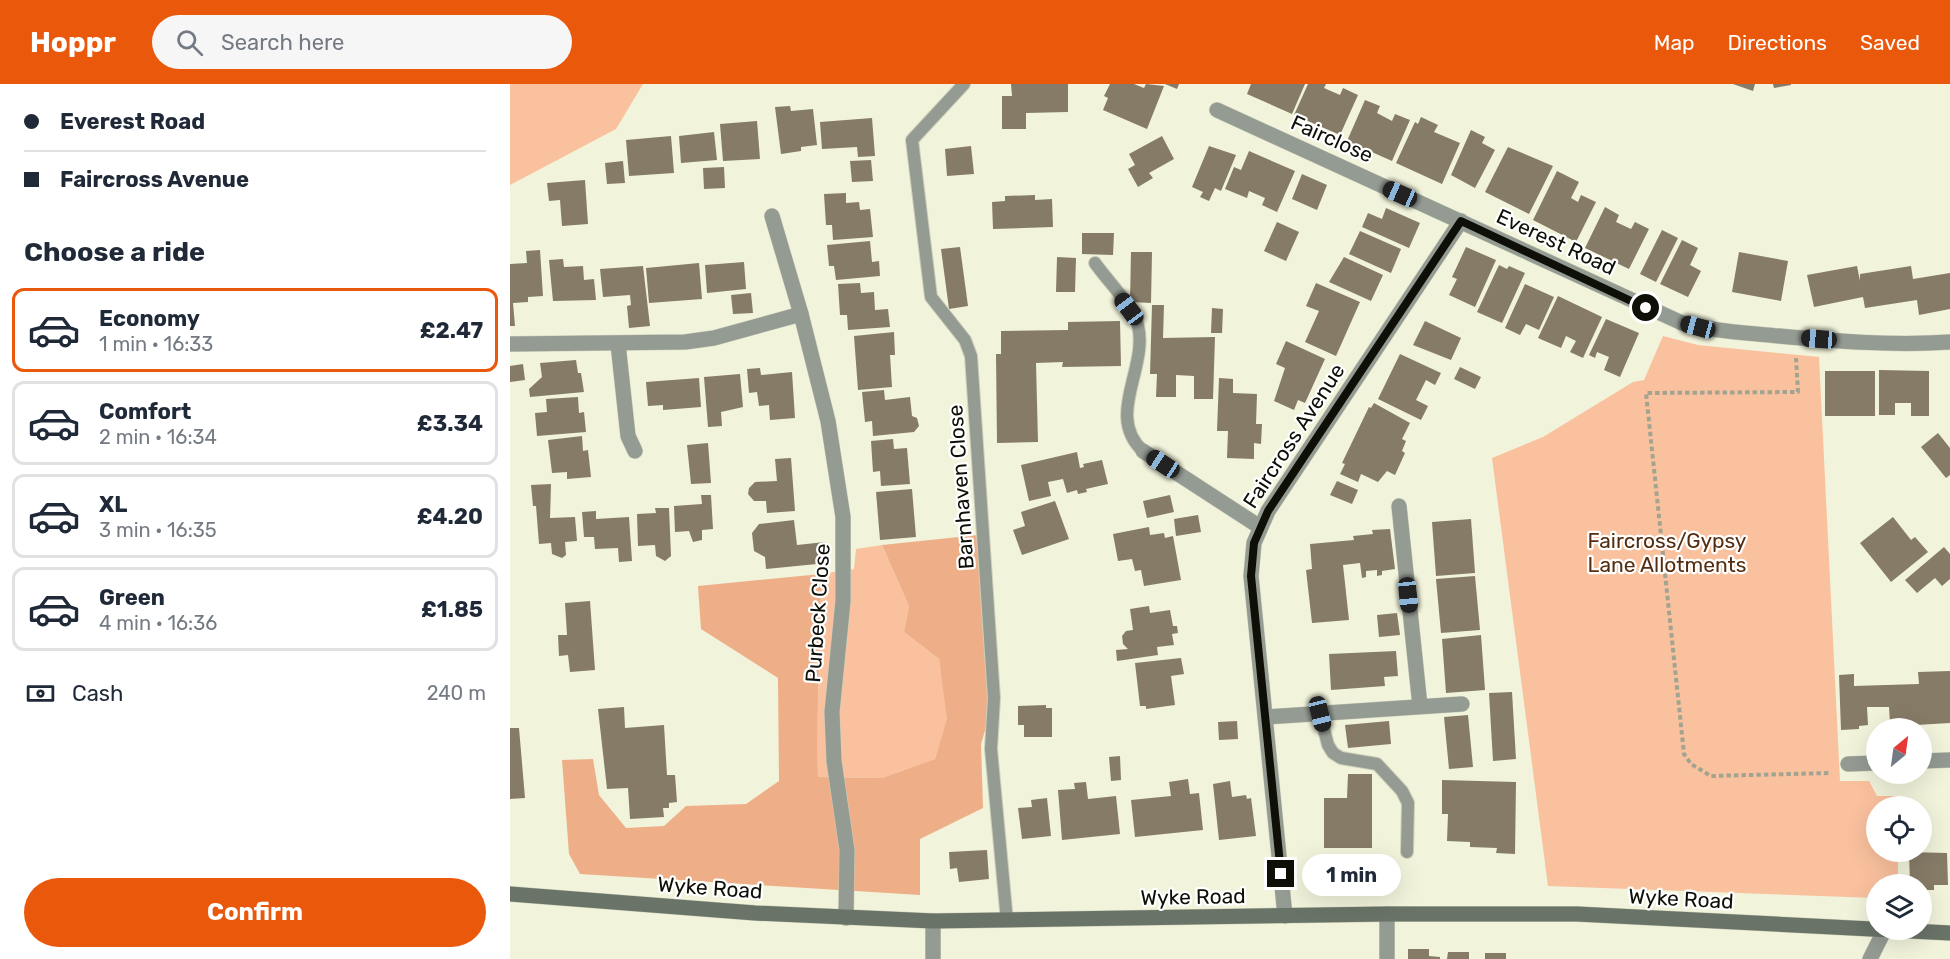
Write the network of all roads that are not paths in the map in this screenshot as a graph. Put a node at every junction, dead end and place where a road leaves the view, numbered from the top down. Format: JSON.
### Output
{"nodes":[{"id":1,"x":964,"y":84,"type":"edge"},
{"id":2,"x":1217,"y":110,"type":"dead end"},
{"id":3,"x":772,"y":216,"type":"dead end"},
{"id":4,"x":1461,"y":221,"type":"junction"},
{"id":5,"x":1095,"y":263,"type":"dead end"},
{"id":6,"x":801,"y":314,"type":"junction"},
{"id":7,"x":1950,"y":342,"type":"edge"},
{"id":8,"x":510,"y":344,"type":"edge"},
{"id":9,"x":618,"y":344,"type":"junction"},
{"id":10,"x":636,"y":451,"type":"dead end"},
{"id":11,"x":1143,"y":451,"type":"joint"},
{"id":12,"x":1399,"y":506,"type":"dead end"},
{"id":13,"x":1260,"y":527,"type":"junction"},
{"id":14,"x":1462,"y":704,"type":"dead end"},
{"id":15,"x":1420,"y":706,"type":"junction"},
{"id":16,"x":1320,"y":714,"type":"junction"},
{"id":17,"x":1266,"y":717,"type":"junction"},
{"id":18,"x":1950,"y":760,"type":"edge"},
{"id":19,"x":1932,"y":761,"type":"edge"},
{"id":20,"x":1866,"y":763,"type":"edge"},
{"id":21,"x":1848,"y":764,"type":"road end"},
{"id":22,"x":1407,"y":852,"type":"dead end"},
{"id":23,"x":510,"y":894,"type":"edge"},
{"id":24,"x":1387,"y":914,"type":"junction"},
{"id":25,"x":1285,"y":916,"type":"junction"},
{"id":26,"x":846,"y":918,"type":"junction"},
{"id":27,"x":933,"y":921,"type":"junction"},
{"id":28,"x":1008,"y":921,"type":"junction"},
{"id":29,"x":1866,"y":930,"type":"edge"},
{"id":30,"x":1932,"y":932,"type":"edge"},
{"id":31,"x":1950,"y":933,"type":"edge"},
{"id":32,"x":1880,"y":940,"type":"edge"},
{"id":33,"x":933,"y":959,"type":"edge"},
{"id":34,"x":1387,"y":959,"type":"edge"},
{"id":35,"x":1870,"y":959,"type":"edge"}],
"edges":[{"from":1,"to":28,"type":"lane","name":"Barnhaven Close"},
{"from":2,"to":4,"type":"street","name":"Fairclose"},
{"from":3,"to":6,"type":"street","name":"Purbeck Close"},
{"from":4,"to":7,"type":"street","name":"Everest Road"},
{"from":4,"to":13,"type":"street","name":"Faircross Avenue"},
{"from":5,"to":11,"type":"lane"},
{"from":6,"to":9,"type":"street"},
{"from":6,"to":26,"type":"street","name":"Purbeck Close"},
{"from":8,"to":9,"type":"street"},
{"from":9,"to":10,"type":"street"},
{"from":11,"to":13,"type":"street"},
{"from":12,"to":15,"type":"street"},
{"from":13,"to":17,"type":"street","name":"Faircross Avenue"},
{"from":14,"to":15,"type":"street"},
{"from":15,"to":16,"type":"street"},
{"from":16,"to":17,"type":"street"},
{"from":16,"to":22,"type":"lane"},
{"from":17,"to":25,"type":"street","name":"Faircross Avenue"},
{"from":18,"to":19,"type":"street"},
{"from":20,"to":21,"type":"street"},
{"from":23,"to":26,"type":"main road","name":"Wyke Road"},
{"from":24,"to":25,"type":"main road","name":"Wyke Road"},
{"from":24,"to":29,"type":"main road","name":"Wyke Road"},
{"from":24,"to":34,"type":"street"},
{"from":25,"to":28,"type":"main road","name":"Wyke Road"},
{"from":26,"to":27,"type":"main road","name":"Wyke Road"},
{"from":27,"to":28,"type":"main road","name":"Wyke Road"},
{"from":27,"to":33,"type":"street"},
{"from":30,"to":31,"type":"main road","name":"Wyke Road"},
{"from":32,"to":35,"type":"street"}]}
